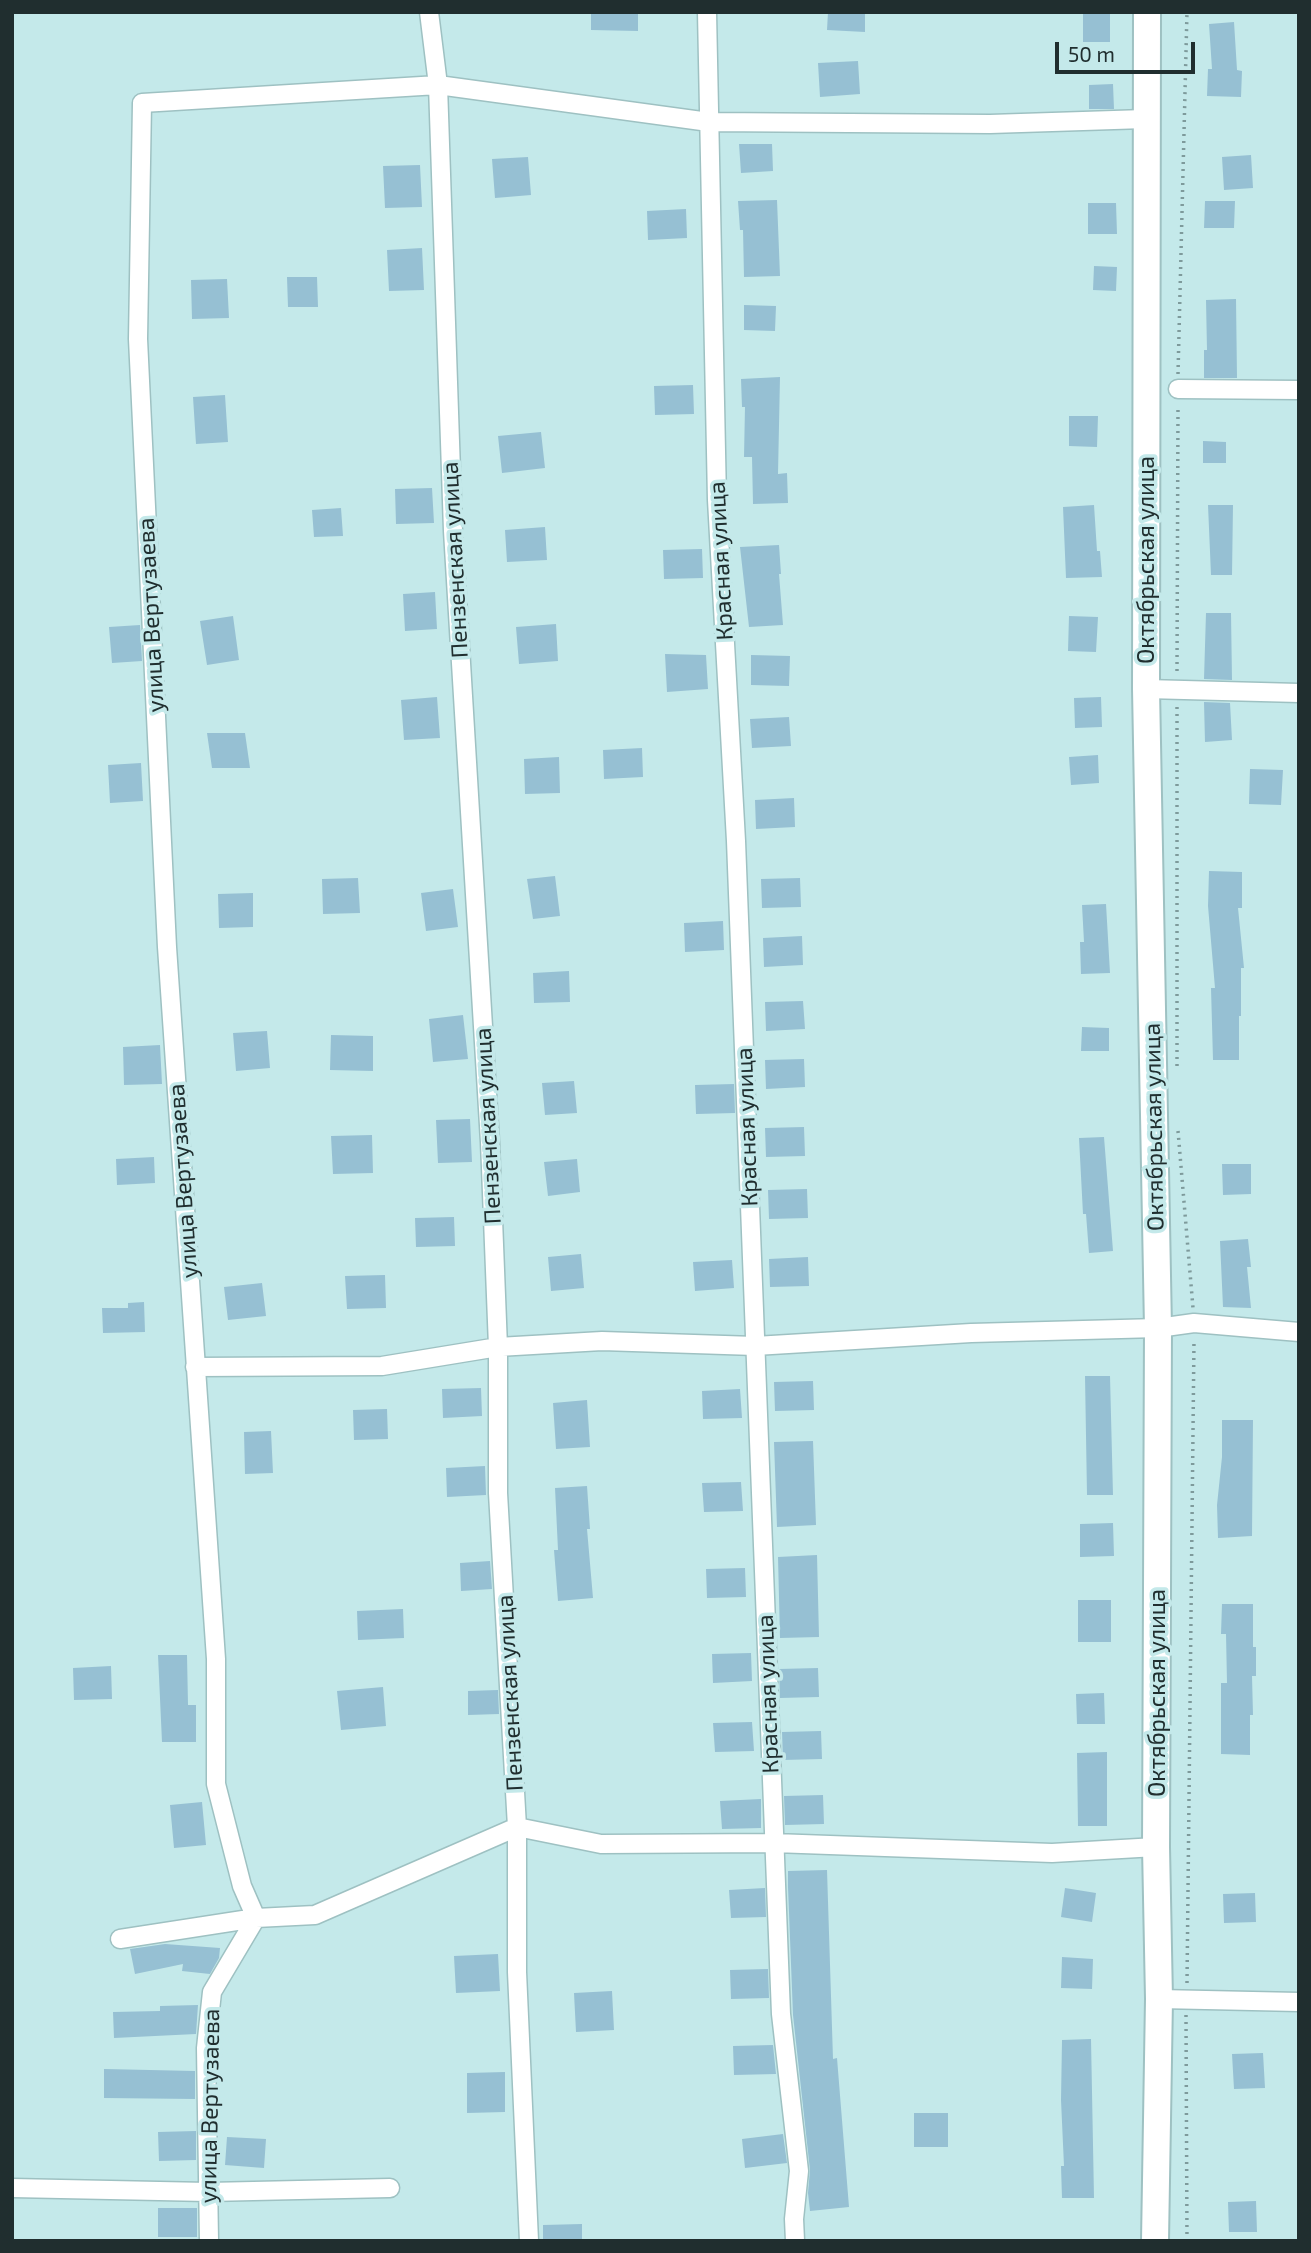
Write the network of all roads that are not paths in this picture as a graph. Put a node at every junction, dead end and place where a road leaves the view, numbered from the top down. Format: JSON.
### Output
{"nodes":[{"id":1,"x":429,"y":12,"type":"edge"},
{"id":2,"x":707,"y":12,"type":"edge"},
{"id":3,"x":1147,"y":12,"type":"edge"},
{"id":4,"x":438,"y":85,"type":"junction"},
{"id":5,"x":1145,"y":118,"type":"junction"},
{"id":6,"x":709,"y":122,"type":"junction"},
{"id":7,"x":1178,"y":389,"type":"road end"},
{"id":8,"x":1299,"y":390,"type":"edge"},
{"id":9,"x":1146,"y":689,"type":"junction"},
{"id":10,"x":1299,"y":693,"type":"edge"},
{"id":11,"x":1158,"y":1328,"type":"junction"},
{"id":12,"x":1299,"y":1332,"type":"edge"},
{"id":13,"x":755,"y":1346,"type":"junction"},
{"id":14,"x":498,"y":1347,"type":"junction"},
{"id":15,"x":195,"y":1367,"type":"junction"},
{"id":16,"x":517,"y":1827,"type":"junction"},
{"id":17,"x":774,"y":1843,"type":"junction"},
{"id":18,"x":1156,"y":1847,"type":"junction"},
{"id":19,"x":256,"y":1919,"type":"junction"},
{"id":20,"x":120,"y":1939,"type":"dead end"},
{"id":21,"x":1159,"y":1999,"type":"junction"},
{"id":22,"x":1299,"y":2001,"type":"edge"},
{"id":23,"x":12,"y":2188,"type":"edge"},
{"id":24,"x":390,"y":2188,"type":"dead end"},
{"id":25,"x":208,"y":2192,"type":"junction"},
{"id":26,"x":209,"y":2241,"type":"edge"},
{"id":27,"x":529,"y":2241,"type":"edge"},
{"id":28,"x":795,"y":2241,"type":"edge"},
{"id":29,"x":1155,"y":2241,"type":"edge"}],
"edges":[{"from":1,"to":4,"type":"street","name":"Пензенская улица"},
{"from":2,"to":6,"type":"street","name":"Красная улица"},
{"from":3,"to":5,"type":"main road","name":"Октябрьская улица"},
{"from":4,"to":6,"type":"street"},
{"from":4,"to":14,"type":"street","name":"Пензенская улица"},
{"from":4,"to":15,"type":"street","name":"улица Вертузаева"},
{"from":5,"to":6,"type":"street"},
{"from":5,"to":9,"type":"main road","name":"Октябрьская улица"},
{"from":6,"to":13,"type":"street","name":"Красная улица"},
{"from":7,"to":8,"type":"street"},
{"from":9,"to":10,"type":"street"},
{"from":9,"to":11,"type":"main road","name":"Октябрьская улица"},
{"from":11,"to":12,"type":"street"},
{"from":11,"to":13,"type":"street"},
{"from":11,"to":18,"type":"main road","name":"Октябрьская улица"},
{"from":13,"to":14,"type":"street"},
{"from":13,"to":17,"type":"street","name":"Красная улица"},
{"from":14,"to":15,"type":"street"},
{"from":14,"to":16,"type":"street","name":"Пензенская улица"},
{"from":15,"to":19,"type":"street","name":"улица Вертузаева"},
{"from":16,"to":17,"type":"street"},
{"from":16,"to":19,"type":"street"},
{"from":16,"to":27,"type":"street","name":"Пензенская улица"},
{"from":17,"to":18,"type":"street"},
{"from":17,"to":28,"type":"street","name":"Красная улица"},
{"from":18,"to":21,"type":"main road","name":"Октябрьская улица"},
{"from":19,"to":20,"type":"street"},
{"from":19,"to":25,"type":"street","name":"улица Вертузаева"},
{"from":21,"to":22,"type":"street"},
{"from":21,"to":29,"type":"main road","name":"Октябрьская улица"},
{"from":23,"to":25,"type":"street"},
{"from":24,"to":25,"type":"street"},
{"from":25,"to":26,"type":"street","name":"улица Вертузаева"}]}
